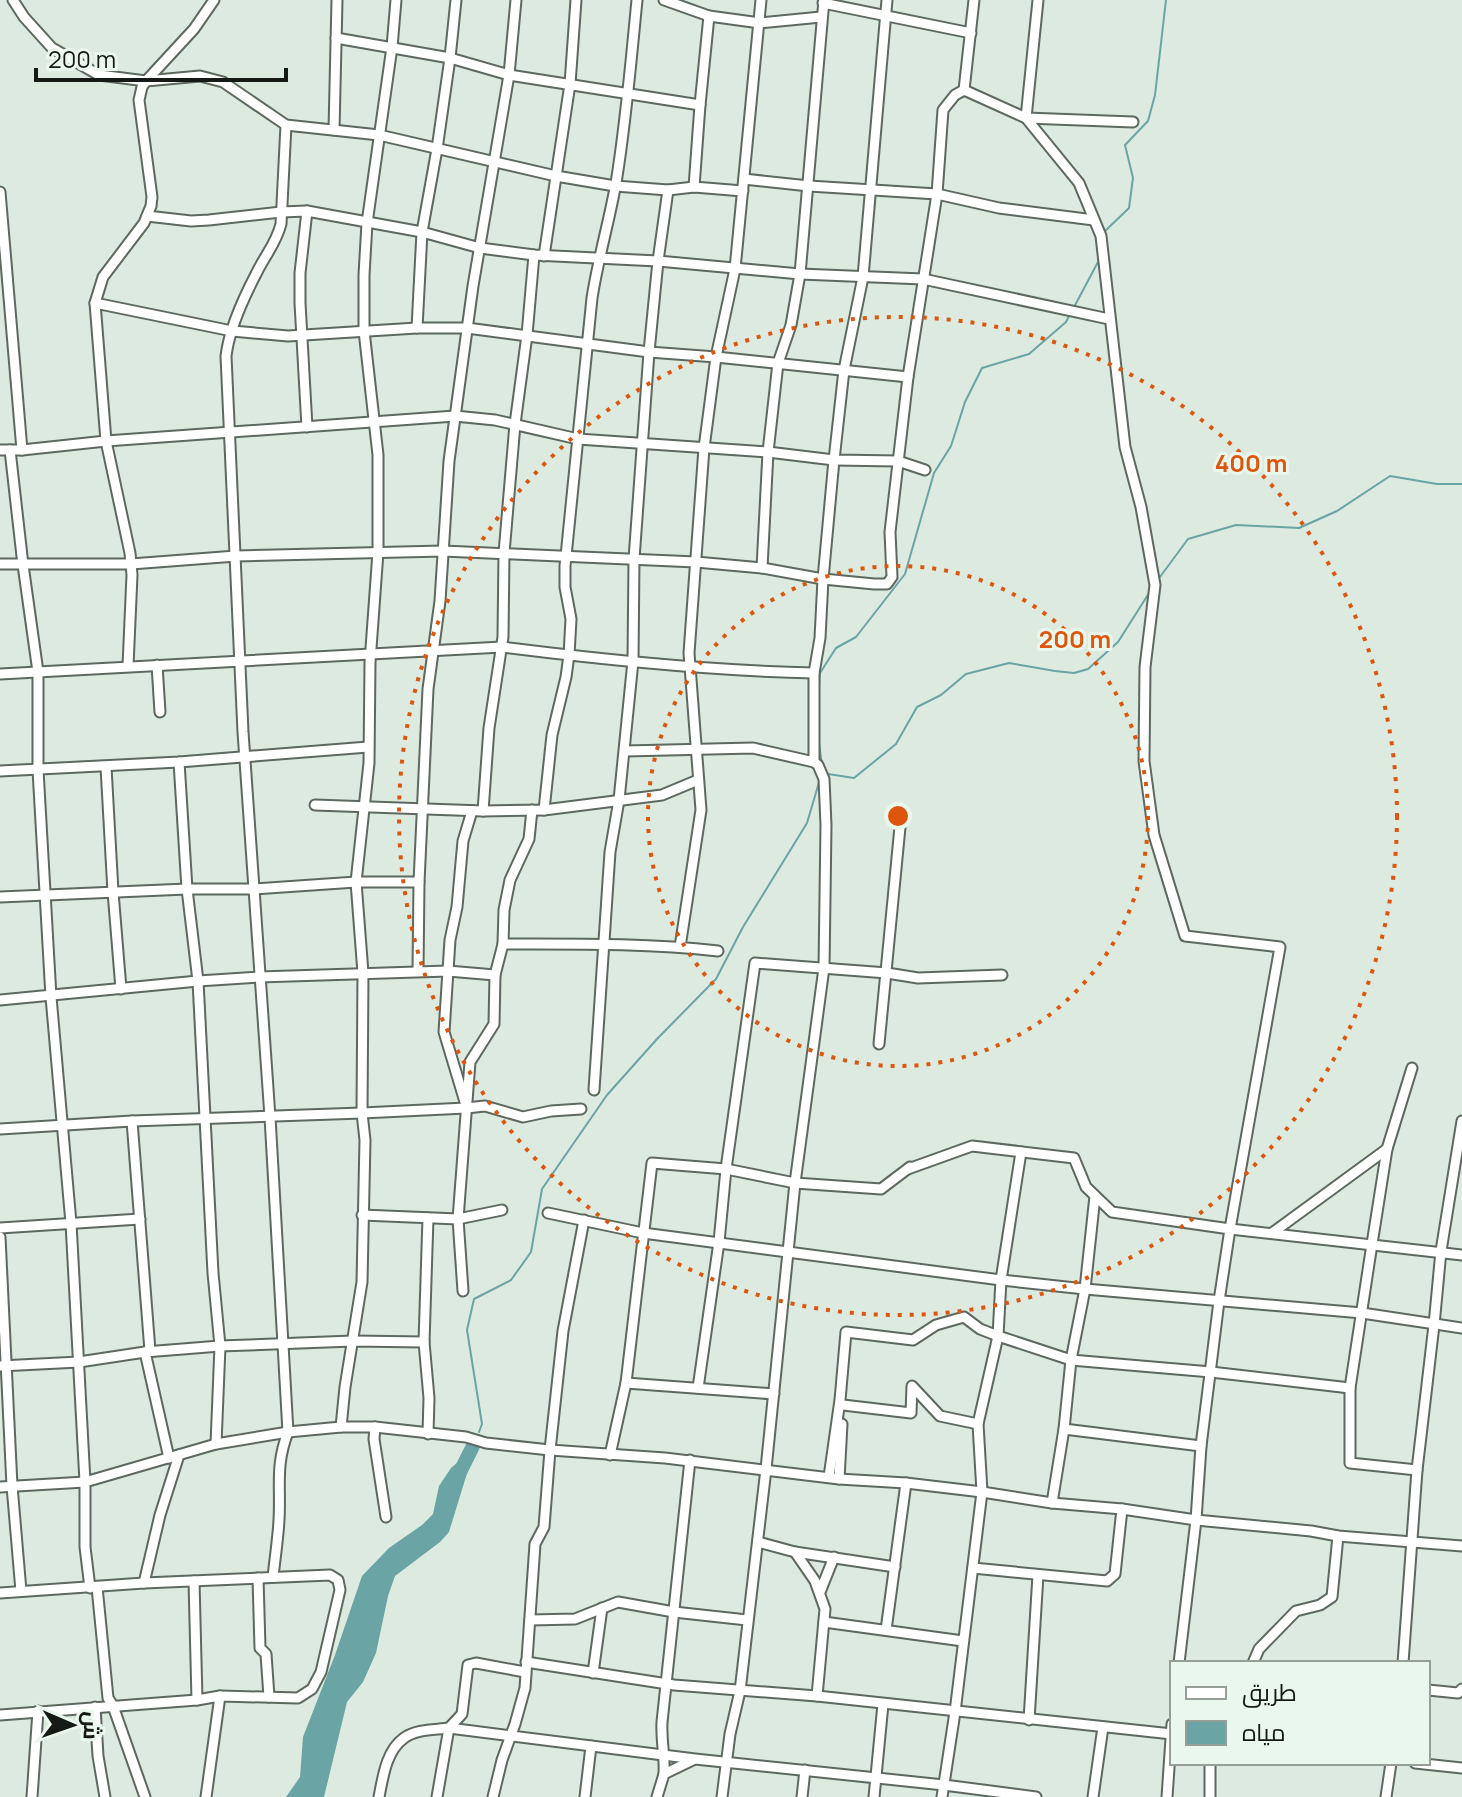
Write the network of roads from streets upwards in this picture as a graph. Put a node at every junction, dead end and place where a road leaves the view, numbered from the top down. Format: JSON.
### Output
{"nodes":[{"id":1,"x":13,"y":0,"type":"edge"},
{"id":2,"x":214,"y":0,"type":"edge"},
{"id":3,"x":337,"y":0,"type":"edge"},
{"id":4,"x":396,"y":0,"type":"edge"},
{"id":5,"x":456,"y":0,"type":"edge"},
{"id":6,"x":516,"y":0,"type":"edge"},
{"id":7,"x":576,"y":0,"type":"edge"},
{"id":8,"x":637,"y":0,"type":"edge"},
{"id":9,"x":664,"y":0,"type":"edge"},
{"id":10,"x":761,"y":0,"type":"edge"},
{"id":11,"x":887,"y":0,"type":"edge"},
{"id":12,"x":974,"y":0,"type":"edge"},
{"id":13,"x":1038,"y":0,"type":"edge"},
{"id":14,"x":823,"y":2,"type":"edge"},
{"id":15,"x":696,"y":5,"type":"edge"},
{"id":16,"x":885,"y":15,"type":"junction"},
{"id":17,"x":709,"y":16,"type":"junction"},
{"id":18,"x":821,"y":17,"type":"junction"},
{"id":19,"x":760,"y":23,"type":"junction"},
{"id":20,"x":971,"y":33,"type":"junction"},
{"id":21,"x":336,"y":38,"type":"junction"},
{"id":22,"x":392,"y":47,"type":"junction"},
{"id":23,"x":450,"y":58,"type":"junction"},
{"id":24,"x":509,"y":75,"type":"junction"},
{"id":25,"x":146,"y":81,"type":"junction"},
{"id":26,"x":570,"y":84,"type":"junction"},
{"id":27,"x":964,"y":90,"type":"junction"},
{"id":28,"x":629,"y":94,"type":"junction"},
{"id":29,"x":700,"y":105,"type":"junction"},
{"id":30,"x":1026,"y":118,"type":"junction"},
{"id":31,"x":1133,"y":122,"type":"dead end"},
{"id":32,"x":286,"y":125,"type":"junction"},
{"id":33,"x":334,"y":130,"type":"junction"},
{"id":34,"x":379,"y":135,"type":"junction"},
{"id":35,"x":437,"y":149,"type":"junction"},
{"id":36,"x":496,"y":162,"type":"junction"},
{"id":37,"x":556,"y":176,"type":"junction"},
{"id":38,"x":744,"y":179,"type":"junction"},
{"id":39,"x":615,"y":186,"type":"junction"},
{"id":40,"x":809,"y":186,"type":"junction"},
{"id":41,"x":694,"y":187,"type":"junction"},
{"id":42,"x":668,"y":190,"type":"junction"},
{"id":43,"x":871,"y":190,"type":"junction"},
{"id":44,"x":743,"y":191,"type":"junction"},
{"id":45,"x":0,"y":192,"type":"edge"},
{"id":46,"x":937,"y":194,"type":"junction"},
{"id":47,"x":307,"y":211,"type":"junction"},
{"id":48,"x":281,"y":212,"type":"junction"},
{"id":49,"x":147,"y":216,"type":"junction"},
{"id":50,"x":1094,"y":220,"type":"junction"},
{"id":51,"x":367,"y":223,"type":"junction"},
{"id":52,"x":422,"y":232,"type":"junction"},
{"id":53,"x":480,"y":248,"type":"junction"},
{"id":54,"x":539,"y":256,"type":"junction"},
{"id":55,"x":598,"y":259,"type":"junction"},
{"id":56,"x":658,"y":261,"type":"junction"},
{"id":57,"x":735,"y":269,"type":"junction"},
{"id":58,"x":800,"y":274,"type":"junction"},
{"id":59,"x":863,"y":277,"type":"junction"},
{"id":60,"x":923,"y":279,"type":"junction"},
{"id":61,"x":95,"y":303,"type":"junction"},
{"id":62,"x":1109,"y":319,"type":"junction"},
{"id":63,"x":417,"y":328,"type":"junction"},
{"id":64,"x":467,"y":328,"type":"junction"},
{"id":65,"x":232,"y":331,"type":"junction"},
{"id":66,"x":364,"y":331,"type":"junction"},
{"id":67,"x":527,"y":335,"type":"junction"},
{"id":68,"x":301,"y":336,"type":"junction"},
{"id":69,"x":587,"y":344,"type":"junction"},
{"id":70,"x":649,"y":352,"type":"junction"},
{"id":71,"x":716,"y":357,"type":"junction"},
{"id":72,"x":778,"y":363,"type":"junction"},
{"id":73,"x":844,"y":370,"type":"junction"},
{"id":74,"x":908,"y":377,"type":"junction"},
{"id":75,"x":455,"y":416,"type":"junction"},
{"id":76,"x":375,"y":423,"type":"junction"},
{"id":77,"x":515,"y":424,"type":"junction"},
{"id":78,"x":307,"y":427,"type":"junction"},
{"id":79,"x":229,"y":433,"type":"junction"},
{"id":80,"x":578,"y":439,"type":"junction"},
{"id":81,"x":106,"y":441,"type":"junction"},
{"id":82,"x":642,"y":443,"type":"junction"},
{"id":83,"x":704,"y":448,"type":"junction"},
{"id":84,"x":5,"y":450,"type":"edge"},
{"id":85,"x":22,"y":450,"type":"junction"},
{"id":86,"x":768,"y":452,"type":"junction"},
{"id":87,"x":834,"y":460,"type":"junction"},
{"id":88,"x":898,"y":461,"type":"junction"},
{"id":89,"x":925,"y":470,"type":"dead end"},
{"id":90,"x":443,"y":551,"type":"junction"},
{"id":91,"x":378,"y":552,"type":"junction"},
{"id":92,"x":504,"y":553,"type":"junction"},
{"id":93,"x":567,"y":555,"type":"junction"},
{"id":94,"x":236,"y":556,"type":"junction"},
{"id":95,"x":634,"y":559,"type":"junction"},
{"id":96,"x":696,"y":562,"type":"junction"},
{"id":97,"x":0,"y":564,"type":"edge"},
{"id":98,"x":131,"y":564,"type":"junction"},
{"id":99,"x":23,"y":565,"type":"junction"},
{"id":100,"x":762,"y":568,"type":"junction"},
{"id":101,"x":823,"y":579,"type":"junction"},
{"id":102,"x":502,"y":647,"type":"junction"},
{"id":103,"x":433,"y":650,"type":"junction"},
{"id":104,"x":371,"y":655,"type":"junction"},
{"id":105,"x":569,"y":655,"type":"junction"},
{"id":106,"x":241,"y":660,"type":"junction"},
{"id":107,"x":633,"y":661,"type":"junction"},
{"id":108,"x":157,"y":665,"type":"junction"},
{"id":109,"x":689,"y":665,"type":"junction"},
{"id":110,"x":128,"y":666,"type":"junction"},
{"id":111,"x":38,"y":672,"type":"junction"},
{"id":112,"x":814,"y":673,"type":"junction"},
{"id":113,"x":0,"y":674,"type":"edge"},
{"id":114,"x":160,"y":712,"type":"dead end"},
{"id":115,"x":368,"y":747,"type":"junction"},
{"id":116,"x":695,"y":749,"type":"junction"},
{"id":117,"x":625,"y":751,"type":"junction"},
{"id":118,"x":245,"y":758,"type":"junction"},
{"id":119,"x":179,"y":762,"type":"junction"},
{"id":120,"x":814,"y":762,"type":"junction"},
{"id":121,"x":106,"y":767,"type":"junction"},
{"id":122,"x":38,"y":770,"type":"junction"},
{"id":123,"x":0,"y":771,"type":"edge"},
{"id":124,"x":698,"y":780,"type":"junction"},
{"id":125,"x":619,"y":800,"type":"junction"},
{"id":126,"x":315,"y":805,"type":"dead end"},
{"id":127,"x":364,"y":808,"type":"junction"},
{"id":128,"x":422,"y":809,"type":"junction"},
{"id":129,"x":532,"y":810,"type":"junction"},
{"id":130,"x":544,"y":810,"type":"junction"},
{"id":131,"x":472,"y":811,"type":"junction"},
{"id":132,"x":483,"y":811,"type":"junction"},
{"id":133,"x":900,"y":827,"type":"dead end"},
{"id":134,"x":356,"y":882,"type":"junction"},
{"id":135,"x":419,"y":882,"type":"junction"},
{"id":136,"x":187,"y":889,"type":"junction"},
{"id":137,"x":253,"y":889,"type":"junction"},
{"id":138,"x":113,"y":892,"type":"junction"},
{"id":139,"x":45,"y":895,"type":"junction"},
{"id":140,"x":0,"y":897,"type":"edge"},
{"id":141,"x":604,"y":943,"type":"junction"},
{"id":142,"x":503,"y":944,"type":"junction"},
{"id":143,"x":680,"y":947,"type":"junction"},
{"id":144,"x":718,"y":951,"type":"dead end"},
{"id":145,"x":824,"y":968,"type":"junction"},
{"id":146,"x":418,"y":971,"type":"junction"},
{"id":147,"x":448,"y":971,"type":"junction"},
{"id":148,"x":363,"y":973,"type":"junction"},
{"id":149,"x":887,"y":973,"type":"junction"},
{"id":150,"x":495,"y":975,"type":"junction"},
{"id":151,"x":1002,"y":975,"type":"dead end"},
{"id":152,"x":259,"y":977,"type":"junction"},
{"id":153,"x":198,"y":981,"type":"junction"},
{"id":154,"x":121,"y":989,"type":"junction"},
{"id":155,"x":51,"y":997,"type":"junction"},
{"id":156,"x":0,"y":1000,"type":"edge"},
{"id":157,"x":879,"y":1044,"type":"dead end"},
{"id":158,"x":1412,"y":1068,"type":"dead end"},
{"id":159,"x":594,"y":1090,"type":"dead end"},
{"id":160,"x":466,"y":1108,"type":"junction"},
{"id":161,"x":581,"y":1109,"type":"dead end"},
{"id":162,"x":362,"y":1113,"type":"junction"},
{"id":163,"x":270,"y":1117,"type":"junction"},
{"id":164,"x":206,"y":1119,"type":"junction"},
{"id":165,"x":132,"y":1121,"type":"junction"},
{"id":166,"x":1462,"y":1121,"type":"edge"},
{"id":167,"x":61,"y":1125,"type":"junction"},
{"id":168,"x":0,"y":1129,"type":"edge"},
{"id":169,"x":1387,"y":1149,"type":"junction"},
{"id":170,"x":1021,"y":1152,"type":"junction"},
{"id":171,"x":726,"y":1169,"type":"junction"},
{"id":172,"x":795,"y":1183,"type":"junction"},
{"id":173,"x":1095,"y":1196,"type":"junction"},
{"id":174,"x":502,"y":1210,"type":"dead end"},
{"id":175,"x":548,"y":1213,"type":"dead end"},
{"id":176,"x":362,"y":1215,"type":"junction"},
{"id":177,"x":428,"y":1218,"type":"junction"},
{"id":178,"x":140,"y":1219,"type":"junction"},
{"id":179,"x":458,"y":1219,"type":"junction"},
{"id":180,"x":584,"y":1220,"type":"junction"},
{"id":181,"x":71,"y":1223,"type":"junction"},
{"id":182,"x":0,"y":1228,"type":"edge"},
{"id":183,"x":1230,"y":1229,"type":"junction"},
{"id":184,"x":643,"y":1233,"type":"junction"},
{"id":185,"x":1272,"y":1233,"type":"junction"},
{"id":186,"x":0,"y":1237,"type":"edge"},
{"id":187,"x":719,"y":1242,"type":"junction"},
{"id":188,"x":1372,"y":1244,"type":"junction"},
{"id":189,"x":1441,"y":1251,"type":"junction"},
{"id":190,"x":788,"y":1252,"type":"junction"},
{"id":191,"x":1462,"y":1255,"type":"edge"},
{"id":192,"x":1001,"y":1280,"type":"junction"},
{"id":193,"x":1085,"y":1289,"type":"junction"},
{"id":194,"x":463,"y":1291,"type":"dead end"},
{"id":195,"x":1219,"y":1301,"type":"junction"},
{"id":196,"x":1362,"y":1313,"type":"junction"},
{"id":197,"x":1434,"y":1325,"type":"junction"},
{"id":198,"x":1462,"y":1328,"type":"edge"},
{"id":199,"x":846,"y":1332,"type":"junction"},
{"id":200,"x":998,"y":1336,"type":"junction"},
{"id":201,"x":353,"y":1341,"type":"junction"},
{"id":202,"x":424,"y":1342,"type":"junction"},
{"id":203,"x":283,"y":1345,"type":"junction"},
{"id":204,"x":220,"y":1346,"type":"junction"},
{"id":205,"x":148,"y":1352,"type":"junction"},
{"id":206,"x":1071,"y":1360,"type":"junction"},
{"id":207,"x":79,"y":1362,"type":"junction"},
{"id":208,"x":4,"y":1366,"type":"edge"},
{"id":209,"x":1211,"y":1372,"type":"junction"},
{"id":210,"x":626,"y":1383,"type":"junction"},
{"id":211,"x":698,"y":1388,"type":"junction"},
{"id":212,"x":1350,"y":1388,"type":"junction"},
{"id":213,"x":774,"y":1394,"type":"junction"},
{"id":214,"x":843,"y":1405,"type":"junction"},
{"id":215,"x":978,"y":1424,"type":"junction"},
{"id":216,"x":341,"y":1427,"type":"junction"},
{"id":217,"x":375,"y":1427,"type":"junction"},
{"id":218,"x":1064,"y":1429,"type":"junction"},
{"id":219,"x":288,"y":1432,"type":"junction"},
{"id":220,"x":428,"y":1434,"type":"junction"},
{"id":221,"x":216,"y":1444,"type":"junction"},
{"id":222,"x":1201,"y":1446,"type":"junction"},
{"id":223,"x":550,"y":1450,"type":"junction"},
{"id":224,"x":610,"y":1455,"type":"junction"},
{"id":225,"x":174,"y":1457,"type":"junction"},
{"id":226,"x":690,"y":1460,"type":"junction"},
{"id":227,"x":766,"y":1469,"type":"junction"},
{"id":228,"x":1417,"y":1470,"type":"junction"},
{"id":229,"x":834,"y":1478,"type":"junction"},
{"id":230,"x":85,"y":1482,"type":"junction"},
{"id":231,"x":906,"y":1483,"type":"junction"},
{"id":232,"x":12,"y":1486,"type":"junction"},
{"id":233,"x":0,"y":1487,"type":"edge"},
{"id":234,"x":982,"y":1492,"type":"junction"},
{"id":235,"x":1052,"y":1503,"type":"junction"},
{"id":236,"x":1122,"y":1509,"type":"junction"},
{"id":237,"x":386,"y":1517,"type":"dead end"},
{"id":238,"x":1196,"y":1520,"type":"junction"},
{"id":239,"x":1338,"y":1536,"type":"junction"},
{"id":240,"x":1413,"y":1541,"type":"junction"},
{"id":241,"x":758,"y":1542,"type":"junction"},
{"id":242,"x":1462,"y":1546,"type":"edge"},
{"id":243,"x":795,"y":1552,"type":"junction"},
{"id":244,"x":834,"y":1557,"type":"junction"},
{"id":245,"x":895,"y":1567,"type":"junction"},
{"id":246,"x":973,"y":1568,"type":"junction"},
{"id":247,"x":1038,"y":1575,"type":"junction"},
{"id":248,"x":273,"y":1577,"type":"junction"},
{"id":249,"x":258,"y":1578,"type":"junction"},
{"id":250,"x":194,"y":1581,"type":"junction"},
{"id":251,"x":144,"y":1583,"type":"junction"},
{"id":252,"x":93,"y":1588,"type":"junction"},
{"id":253,"x":21,"y":1591,"type":"junction"},
{"id":254,"x":820,"y":1592,"type":"junction"},
{"id":255,"x":0,"y":1593,"type":"edge"},
{"id":256,"x":602,"y":1608,"type":"junction"},
{"id":257,"x":674,"y":1612,"type":"junction"},
{"id":258,"x":530,"y":1620,"type":"junction"},
{"id":259,"x":747,"y":1620,"type":"junction"},
{"id":260,"x":824,"y":1622,"type":"junction"},
{"id":261,"x":886,"y":1630,"type":"junction"},
{"id":262,"x":963,"y":1641,"type":"junction"},
{"id":263,"x":1179,"y":1661,"type":"edge"},
{"id":264,"x":1254,"y":1661,"type":"edge"},
{"id":265,"x":1403,"y":1661,"type":"edge"},
{"id":266,"x":526,"y":1667,"type":"junction"},
{"id":267,"x":593,"y":1673,"type":"junction"},
{"id":268,"x":665,"y":1684,"type":"junction"},
{"id":269,"x":1462,"y":1689,"type":"edge"},
{"id":270,"x":1430,"y":1690,"type":"edge"},
{"id":271,"x":740,"y":1691,"type":"junction"},
{"id":272,"x":220,"y":1696,"type":"junction"},
{"id":273,"x":817,"y":1696,"type":"junction"},
{"id":274,"x":269,"y":1697,"type":"junction"},
{"id":275,"x":197,"y":1700,"type":"junction"},
{"id":276,"x":883,"y":1704,"type":"junction"},
{"id":277,"x":113,"y":1706,"type":"junction"},
{"id":278,"x":95,"y":1707,"type":"junction"},
{"id":279,"x":38,"y":1711,"type":"junction"},
{"id":280,"x":955,"y":1712,"type":"junction"},
{"id":281,"x":0,"y":1715,"type":"edge"},
{"id":282,"x":1029,"y":1720,"type":"junction"},
{"id":283,"x":1103,"y":1727,"type":"junction"},
{"id":284,"x":449,"y":1728,"type":"junction"},
{"id":285,"x":1170,"y":1731,"type":"edge"},
{"id":286,"x":511,"y":1737,"type":"junction"},
{"id":287,"x":591,"y":1746,"type":"junction"},
{"id":288,"x":665,"y":1755,"type":"junction"},
{"id":289,"x":1170,"y":1757,"type":"edge"},
{"id":290,"x":695,"y":1759,"type":"junction"},
{"id":291,"x":726,"y":1761,"type":"junction"},
{"id":292,"x":1210,"y":1765,"type":"edge"},
{"id":293,"x":1391,"y":1765,"type":"edge"},
{"id":294,"x":1430,"y":1765,"type":"edge"},
{"id":295,"x":1462,"y":1768,"type":"edge"},
{"id":296,"x":805,"y":1770,"type":"junction"},
{"id":297,"x":664,"y":1774,"type":"junction"},
{"id":298,"x":876,"y":1778,"type":"junction"},
{"id":299,"x":944,"y":1785,"type":"junction"},
{"id":300,"x":1020,"y":1796,"type":"edge"},
{"id":301,"x":32,"y":1797,"type":"edge"},
{"id":302,"x":105,"y":1797,"type":"edge"},
{"id":303,"x":145,"y":1797,"type":"edge"},
{"id":304,"x":206,"y":1797,"type":"edge"},
{"id":305,"x":379,"y":1797,"type":"edge"},
{"id":306,"x":437,"y":1797,"type":"edge"},
{"id":307,"x":493,"y":1797,"type":"edge"},
{"id":308,"x":585,"y":1797,"type":"edge"},
{"id":309,"x":657,"y":1797,"type":"edge"},
{"id":310,"x":722,"y":1797,"type":"edge"},
{"id":311,"x":802,"y":1797,"type":"edge"},
{"id":312,"x":874,"y":1797,"type":"edge"},
{"id":313,"x":942,"y":1797,"type":"edge"},
{"id":314,"x":1036,"y":1797,"type":"edge"},
{"id":315,"x":1093,"y":1797,"type":"edge"},
{"id":316,"x":1167,"y":1797,"type":"edge"},
{"id":317,"x":1210,"y":1797,"type":"edge"},
{"id":318,"x":1386,"y":1797,"type":"edge"}],
"edges":[{"from":1,"to":25,"type":"street"},
{"from":2,"to":25,"type":"street"},
{"from":3,"to":21,"type":"street"},
{"from":4,"to":22,"type":"street"},
{"from":5,"to":23,"type":"street"},
{"from":6,"to":24,"type":"street"},
{"from":7,"to":26,"type":"street"},
{"from":8,"to":28,"type":"street"},
{"from":9,"to":15,"type":"street"},
{"from":10,"to":19,"type":"street"},
{"from":11,"to":16,"type":"street"},
{"from":12,"to":20,"type":"street"},
{"from":13,"to":30,"type":"street"},
{"from":14,"to":16,"type":"street"},
{"from":14,"to":18,"type":"street"},
{"from":15,"to":17,"type":"street"},
{"from":16,"to":20,"type":"street"},
{"from":16,"to":43,"type":"street"},
{"from":17,"to":19,"type":"street"},
{"from":17,"to":29,"type":"street"},
{"from":18,"to":19,"type":"street"},
{"from":18,"to":40,"type":"street"},
{"from":19,"to":38,"type":"street"},
{"from":20,"to":27,"type":"street"},
{"from":21,"to":22,"type":"street"},
{"from":21,"to":33,"type":"street"},
{"from":22,"to":23,"type":"street"},
{"from":22,"to":34,"type":"street"},
{"from":23,"to":24,"type":"street"},
{"from":23,"to":35,"type":"street"},
{"from":24,"to":26,"type":"street"},
{"from":24,"to":36,"type":"street"},
{"from":25,"to":32,"type":"street"},
{"from":25,"to":49,"type":"street"},
{"from":26,"to":28,"type":"street"},
{"from":26,"to":37,"type":"street"},
{"from":27,"to":30,"type":"street"},
{"from":27,"to":46,"type":"street"},
{"from":28,"to":29,"type":"street"},
{"from":28,"to":39,"type":"street"},
{"from":29,"to":41,"type":"street"},
{"from":30,"to":31,"type":"street"},
{"from":30,"to":50,"type":"street"},
{"from":32,"to":33,"type":"street"},
{"from":32,"to":48,"type":"street"},
{"from":33,"to":34,"type":"street"},
{"from":34,"to":35,"type":"street"},
{"from":34,"to":51,"type":"street"},
{"from":35,"to":36,"type":"street"},
{"from":35,"to":52,"type":"street"},
{"from":36,"to":37,"type":"street"},
{"from":36,"to":53,"type":"street"},
{"from":37,"to":39,"type":"street"},
{"from":37,"to":54,"type":"street"},
{"from":38,"to":40,"type":"street"},
{"from":38,"to":44,"type":"street"},
{"from":39,"to":42,"type":"street"},
{"from":39,"to":55,"type":"street"},
{"from":40,"to":43,"type":"street"},
{"from":40,"to":58,"type":"street"},
{"from":41,"to":42,"type":"street"},
{"from":41,"to":44,"type":"street"},
{"from":42,"to":56,"type":"street"},
{"from":43,"to":46,"type":"street"},
{"from":43,"to":59,"type":"street"},
{"from":44,"to":57,"type":"street"},
{"from":45,"to":85,"type":"street"},
{"from":46,"to":50,"type":"street"},
{"from":46,"to":60,"type":"street"},
{"from":47,"to":48,"type":"street"},
{"from":47,"to":51,"type":"street"},
{"from":47,"to":68,"type":"street"},
{"from":48,"to":49,"type":"street"},
{"from":48,"to":65,"type":"street"},
{"from":49,"to":61,"type":"street"},
{"from":50,"to":62,"type":"street"},
{"from":51,"to":52,"type":"street"},
{"from":51,"to":66,"type":"street"},
{"from":52,"to":53,"type":"street"},
{"from":52,"to":63,"type":"street"},
{"from":53,"to":54,"type":"street"},
{"from":53,"to":64,"type":"street"},
{"from":54,"to":55,"type":"street"},
{"from":54,"to":67,"type":"street"},
{"from":55,"to":56,"type":"street"},
{"from":55,"to":69,"type":"street"},
{"from":56,"to":57,"type":"street"},
{"from":56,"to":70,"type":"street"},
{"from":57,"to":58,"type":"street"},
{"from":57,"to":71,"type":"street"},
{"from":58,"to":59,"type":"street"},
{"from":58,"to":72,"type":"street"},
{"from":59,"to":60,"type":"street"},
{"from":59,"to":73,"type":"street"},
{"from":60,"to":62,"type":"street"},
{"from":60,"to":74,"type":"street"},
{"from":61,"to":65,"type":"street"},
{"from":61,"to":81,"type":"street"},
{"from":62,"to":183,"type":"street"},
{"from":63,"to":64,"type":"street"},
{"from":63,"to":66,"type":"street"},
{"from":64,"to":67,"type":"street"},
{"from":64,"to":75,"type":"street"},
{"from":65,"to":68,"type":"street"},
{"from":65,"to":79,"type":"street"},
{"from":66,"to":68,"type":"street"},
{"from":66,"to":76,"type":"street"},
{"from":67,"to":69,"type":"street"},
{"from":67,"to":77,"type":"street"},
{"from":68,"to":78,"type":"street"},
{"from":69,"to":70,"type":"street"},
{"from":69,"to":80,"type":"street"},
{"from":70,"to":71,"type":"street"},
{"from":70,"to":82,"type":"street"},
{"from":71,"to":72,"type":"street"},
{"from":71,"to":83,"type":"street"},
{"from":72,"to":73,"type":"street"},
{"from":72,"to":86,"type":"street"},
{"from":73,"to":74,"type":"street"},
{"from":73,"to":87,"type":"street"},
{"from":74,"to":88,"type":"street"},
{"from":75,"to":76,"type":"street"},
{"from":75,"to":77,"type":"street"},
{"from":75,"to":90,"type":"street"},
{"from":76,"to":78,"type":"street"},
{"from":76,"to":91,"type":"street"},
{"from":77,"to":80,"type":"street"},
{"from":77,"to":92,"type":"street"},
{"from":78,"to":79,"type":"street"},
{"from":79,"to":81,"type":"street"},
{"from":79,"to":94,"type":"street"},
{"from":80,"to":82,"type":"street"},
{"from":80,"to":93,"type":"street"},
{"from":81,"to":85,"type":"street"},
{"from":81,"to":98,"type":"street"},
{"from":82,"to":83,"type":"street"},
{"from":82,"to":95,"type":"street"},
{"from":83,"to":86,"type":"street"},
{"from":83,"to":96,"type":"street"},
{"from":84,"to":85,"type":"street"},
{"from":84,"to":99,"type":"street"},
{"from":86,"to":87,"type":"street"},
{"from":86,"to":100,"type":"street"},
{"from":87,"to":88,"type":"street"},
{"from":87,"to":101,"type":"street"},
{"from":88,"to":89,"type":"street"},
{"from":88,"to":101,"type":"street"},
{"from":90,"to":91,"type":"street"},
{"from":90,"to":92,"type":"street"},
{"from":90,"to":103,"type":"street"},
{"from":91,"to":94,"type":"street"},
{"from":91,"to":104,"type":"street"},
{"from":92,"to":93,"type":"street"},
{"from":92,"to":102,"type":"street"},
{"from":93,"to":95,"type":"street"},
{"from":93,"to":105,"type":"street"},
{"from":94,"to":98,"type":"street"},
{"from":94,"to":106,"type":"street"},
{"from":95,"to":96,"type":"street"},
{"from":95,"to":107,"type":"street"},
{"from":96,"to":100,"type":"street"},
{"from":96,"to":109,"type":"street"},
{"from":97,"to":99,"type":"street"},
{"from":98,"to":99,"type":"street"},
{"from":98,"to":110,"type":"street"},
{"from":99,"to":111,"type":"street"},
{"from":100,"to":101,"type":"street"},
{"from":101,"to":112,"type":"street"},
{"from":102,"to":103,"type":"street"},
{"from":102,"to":105,"type":"street"},
{"from":102,"to":132,"type":"street"},
{"from":103,"to":104,"type":"street"},
{"from":103,"to":128,"type":"street"},
{"from":104,"to":106,"type":"street"},
{"from":104,"to":115,"type":"street"},
{"from":105,"to":107,"type":"street"},
{"from":105,"to":130,"type":"street"},
{"from":106,"to":108,"type":"street"},
{"from":106,"to":118,"type":"street"},
{"from":107,"to":109,"type":"street"},
{"from":107,"to":117,"type":"street"},
{"from":108,"to":110,"type":"street"},
{"from":108,"to":114,"type":"street"},
{"from":109,"to":112,"type":"street"},
{"from":109,"to":116,"type":"street"},
{"from":110,"to":111,"type":"street"},
{"from":111,"to":113,"type":"street"},
{"from":111,"to":122,"type":"street"},
{"from":112,"to":120,"type":"street"},
{"from":115,"to":118,"type":"street"},
{"from":115,"to":127,"type":"street"},
{"from":116,"to":117,"type":"street"},
{"from":116,"to":120,"type":"street"},
{"from":116,"to":124,"type":"street"},
{"from":117,"to":125,"type":"street"},
{"from":118,"to":119,"type":"street"},
{"from":118,"to":137,"type":"street"},
{"from":119,"to":121,"type":"street"},
{"from":119,"to":136,"type":"street"},
{"from":120,"to":145,"type":"street"},
{"from":121,"to":122,"type":"street"},
{"from":121,"to":138,"type":"street"},
{"from":122,"to":123,"type":"street"},
{"from":122,"to":139,"type":"street"},
{"from":124,"to":125,"type":"street"},
{"from":124,"to":143,"type":"street"},
{"from":125,"to":130,"type":"street"},
{"from":125,"to":141,"type":"street"},
{"from":126,"to":127,"type":"street"},
{"from":127,"to":128,"type":"street"},
{"from":127,"to":134,"type":"street"},
{"from":128,"to":131,"type":"street"},
{"from":128,"to":135,"type":"street"},
{"from":129,"to":130,"type":"street"},
{"from":129,"to":132,"type":"street"},
{"from":129,"to":142,"type":"street"},
{"from":131,"to":132,"type":"street"},
{"from":131,"to":147,"type":"street"},
{"from":133,"to":149,"type":"street"},
{"from":134,"to":135,"type":"street"},
{"from":134,"to":137,"type":"street"},
{"from":134,"to":148,"type":"street"},
{"from":135,"to":146,"type":"street"},
{"from":136,"to":137,"type":"street"},
{"from":136,"to":138,"type":"street"},
{"from":136,"to":153,"type":"street"},
{"from":137,"to":152,"type":"street"},
{"from":138,"to":139,"type":"street"},
{"from":138,"to":154,"type":"street"},
{"from":139,"to":140,"type":"street"},
{"from":139,"to":155,"type":"street"},
{"from":141,"to":142,"type":"street"},
{"from":141,"to":143,"type":"street"},
{"from":141,"to":159,"type":"street"},
{"from":142,"to":150,"type":"street"},
{"from":143,"to":144,"type":"street"},
{"from":145,"to":149,"type":"street"},
{"from":145,"to":171,"type":"street"},
{"from":145,"to":172,"type":"street"},
{"from":146,"to":147,"type":"street"},
{"from":146,"to":148,"type":"street"},
{"from":147,"to":150,"type":"street"},
{"from":147,"to":160,"type":"street"},
{"from":148,"to":152,"type":"street"},
{"from":148,"to":162,"type":"street"},
{"from":149,"to":151,"type":"street"},
{"from":149,"to":157,"type":"street"},
{"from":150,"to":160,"type":"street"},
{"from":152,"to":153,"type":"street"},
{"from":152,"to":163,"type":"street"},
{"from":153,"to":154,"type":"street"},
{"from":153,"to":164,"type":"street"},
{"from":154,"to":155,"type":"street"},
{"from":155,"to":156,"type":"street"},
{"from":155,"to":167,"type":"street"},
{"from":158,"to":169,"type":"street"},
{"from":160,"to":161,"type":"street"},
{"from":160,"to":162,"type":"street"},
{"from":160,"to":179,"type":"street"},
{"from":162,"to":163,"type":"street"},
{"from":162,"to":176,"type":"street"},
{"from":163,"to":164,"type":"street"},
{"from":163,"to":203,"type":"street"},
{"from":164,"to":165,"type":"street"},
{"from":164,"to":204,"type":"street"},
{"from":165,"to":167,"type":"street"},
{"from":165,"to":178,"type":"street"},
{"from":166,"to":189,"type":"street"},
{"from":167,"to":168,"type":"street"},
{"from":167,"to":181,"type":"street"},
{"from":169,"to":185,"type":"street"},
{"from":169,"to":188,"type":"street"},
{"from":170,"to":172,"type":"street"},
{"from":170,"to":173,"type":"street"},
{"from":170,"to":192,"type":"street"},
{"from":171,"to":172,"type":"street"},
{"from":171,"to":184,"type":"street"},
{"from":171,"to":187,"type":"street"},
{"from":172,"to":190,"type":"street"},
{"from":173,"to":183,"type":"street"},
{"from":173,"to":193,"type":"street"},
{"from":174,"to":179,"type":"street"},
{"from":175,"to":180,"type":"street"},
{"from":176,"to":177,"type":"street"},
{"from":176,"to":201,"type":"street"},
{"from":177,"to":179,"type":"street"},
{"from":177,"to":202,"type":"street"},
{"from":178,"to":181,"type":"street"},
{"from":178,"to":205,"type":"street"},
{"from":179,"to":194,"type":"street"},
{"from":180,"to":184,"type":"street"},
{"from":180,"to":223,"type":"street"},
{"from":181,"to":182,"type":"street"},
{"from":181,"to":207,"type":"street"},
{"from":183,"to":185,"type":"street"},
{"from":183,"to":195,"type":"street"},
{"from":184,"to":187,"type":"street"},
{"from":184,"to":210,"type":"street"},
{"from":185,"to":188,"type":"street"},
{"from":186,"to":208,"type":"street"},
{"from":187,"to":190,"type":"street"},
{"from":187,"to":211,"type":"street"},
{"from":188,"to":189,"type":"street"},
{"from":188,"to":196,"type":"street"},
{"from":189,"to":191,"type":"street"},
{"from":189,"to":197,"type":"street"},
{"from":190,"to":192,"type":"street"},
{"from":190,"to":213,"type":"street"},
{"from":192,"to":193,"type":"street"},
{"from":192,"to":200,"type":"street"},
{"from":193,"to":195,"type":"street"},
{"from":193,"to":206,"type":"street"},
{"from":195,"to":196,"type":"street"},
{"from":195,"to":209,"type":"street"},
{"from":196,"to":197,"type":"street"},
{"from":196,"to":212,"type":"street"},
{"from":197,"to":198,"type":"street"},
{"from":197,"to":228,"type":"street"},
{"from":199,"to":200,"type":"street"},
{"from":199,"to":214,"type":"street"},
{"from":199,"to":229,"type":"street"},
{"from":200,"to":206,"type":"street"},
{"from":200,"to":215,"type":"street"},
{"from":201,"to":202,"type":"street"},
{"from":201,"to":203,"type":"street"},
{"from":201,"to":216,"type":"street"},
{"from":202,"to":220,"type":"street"},
{"from":203,"to":204,"type":"street"},
{"from":203,"to":219,"type":"street"},
{"from":204,"to":205,"type":"street"},
{"from":204,"to":221,"type":"street"},
{"from":205,"to":207,"type":"street"},
{"from":205,"to":225,"type":"street"},
{"from":206,"to":209,"type":"street"},
{"from":206,"to":218,"type":"street"},
{"from":207,"to":208,"type":"street"},
{"from":207,"to":230,"type":"street"},
{"from":208,"to":232,"type":"street"},
{"from":209,"to":212,"type":"street"},
{"from":209,"to":222,"type":"street"},
{"from":210,"to":211,"type":"street"},
{"from":210,"to":224,"type":"street"},
{"from":211,"to":213,"type":"street"},
{"from":212,"to":228,"type":"street"},
{"from":213,"to":227,"type":"street"},
{"from":214,"to":215,"type":"street"},
{"from":214,"to":229,"type":"street"},
{"from":215,"to":234,"type":"street"},
{"from":216,"to":217,"type":"street"},
{"from":216,"to":219,"type":"street"},
{"from":217,"to":220,"type":"street"},
{"from":217,"to":237,"type":"street"},
{"from":218,"to":222,"type":"street"},
{"from":218,"to":235,"type":"street"},
{"from":219,"to":221,"type":"street"},
{"from":219,"to":248,"type":"street"},
{"from":220,"to":223,"type":"street"},
{"from":221,"to":225,"type":"street"},
{"from":222,"to":238,"type":"street"},
{"from":223,"to":224,"type":"street"},
{"from":223,"to":258,"type":"street"},
{"from":224,"to":226,"type":"street"},
{"from":225,"to":230,"type":"street"},
{"from":225,"to":251,"type":"street"},
{"from":226,"to":227,"type":"street"},
{"from":226,"to":257,"type":"street"},
{"from":227,"to":229,"type":"street"},
{"from":227,"to":241,"type":"street"},
{"from":228,"to":240,"type":"street"},
{"from":229,"to":231,"type":"street"},
{"from":230,"to":232,"type":"street"},
{"from":230,"to":252,"type":"street"},
{"from":231,"to":234,"type":"street"},
{"from":231,"to":245,"type":"street"},
{"from":232,"to":233,"type":"street"},
{"from":232,"to":253,"type":"street"},
{"from":234,"to":235,"type":"street"},
{"from":234,"to":246,"type":"street"},
{"from":235,"to":236,"type":"street"},
{"from":236,"to":238,"type":"street"},
{"from":236,"to":247,"type":"street"},
{"from":238,"to":239,"type":"street"},
{"from":238,"to":263,"type":"street"},
{"from":239,"to":240,"type":"street"},
{"from":239,"to":264,"type":"street"},
{"from":240,"to":242,"type":"street"},
{"from":240,"to":265,"type":"street"},
{"from":241,"to":243,"type":"street"},
{"from":241,"to":259,"type":"street"},
{"from":243,"to":244,"type":"street"},
{"from":243,"to":254,"type":"street"},
{"from":244,"to":245,"type":"street"},
{"from":244,"to":254,"type":"street"},
{"from":245,"to":261,"type":"street"},
{"from":246,"to":247,"type":"street"},
{"from":246,"to":262,"type":"street"},
{"from":247,"to":282,"type":"street"},
{"from":248,"to":249,"type":"street"},
{"from":248,"to":274,"type":"street"},
{"from":249,"to":250,"type":"street"},
{"from":249,"to":274,"type":"street"},
{"from":250,"to":251,"type":"street"},
{"from":250,"to":275,"type":"street"},
{"from":251,"to":252,"type":"street"},
{"from":252,"to":253,"type":"street"},
{"from":252,"to":277,"type":"street"},
{"from":253,"to":255,"type":"street"},
{"from":254,"to":260,"type":"street"},
{"from":256,"to":257,"type":"street"},
{"from":256,"to":258,"type":"street"},
{"from":256,"to":267,"type":"street"},
{"from":257,"to":259,"type":"street"},
{"from":257,"to":268,"type":"street"},
{"from":258,"to":266,"type":"street"},
{"from":259,"to":271,"type":"street"},
{"from":260,"to":261,"type":"street"},
{"from":260,"to":273,"type":"street"},
{"from":261,"to":262,"type":"street"},
{"from":262,"to":280,"type":"street"},
{"from":266,"to":267,"type":"street"},
{"from":266,"to":284,"type":"street"},
{"from":266,"to":286,"type":"street"},
{"from":267,"to":268,"type":"street"},
{"from":268,"to":271,"type":"street"},
{"from":268,"to":288,"type":"street"},
{"from":269,"to":270,"type":"street"},
{"from":271,"to":273,"type":"street"},
{"from":271,"to":291,"type":"street"},
{"from":272,"to":274,"type":"street"},
{"from":272,"to":275,"type":"street"},
{"from":272,"to":304,"type":"street"},
{"from":273,"to":276,"type":"street"},
{"from":275,"to":277,"type":"street"},
{"from":276,"to":280,"type":"street"},
{"from":276,"to":298,"type":"street"},
{"from":277,"to":278,"type":"street"},
{"from":277,"to":303,"type":"street"},
{"from":278,"to":279,"type":"street"},
{"from":278,"to":302,"type":"street"},
{"from":279,"to":281,"type":"street"},
{"from":279,"to":301,"type":"street"},
{"from":280,"to":282,"type":"street"},
{"from":280,"to":299,"type":"street"},
{"from":282,"to":283,"type":"street"},
{"from":283,"to":285,"type":"street"},
{"from":283,"to":315,"type":"street"},
{"from":284,"to":286,"type":"street"},
{"from":284,"to":305,"type":"street"},
{"from":284,"to":306,"type":"street"},
{"from":286,"to":287,"type":"street"},
{"from":286,"to":307,"type":"street"},
{"from":287,"to":288,"type":"street"},
{"from":287,"to":308,"type":"street"},
{"from":288,"to":290,"type":"street"},
{"from":288,"to":297,"type":"street"},
{"from":289,"to":316,"type":"street"},
{"from":290,"to":291,"type":"street"},
{"from":290,"to":297,"type":"street"},
{"from":291,"to":296,"type":"street"},
{"from":291,"to":310,"type":"street"},
{"from":292,"to":317,"type":"street"},
{"from":293,"to":318,"type":"street"},
{"from":294,"to":295,"type":"street"},
{"from":296,"to":298,"type":"street"},
{"from":296,"to":311,"type":"street"},
{"from":297,"to":309,"type":"street"},
{"from":298,"to":299,"type":"street"},
{"from":298,"to":312,"type":"street"},
{"from":299,"to":300,"type":"street"},
{"from":299,"to":313,"type":"street"},
{"from":300,"to":314,"type":"street"}]}
